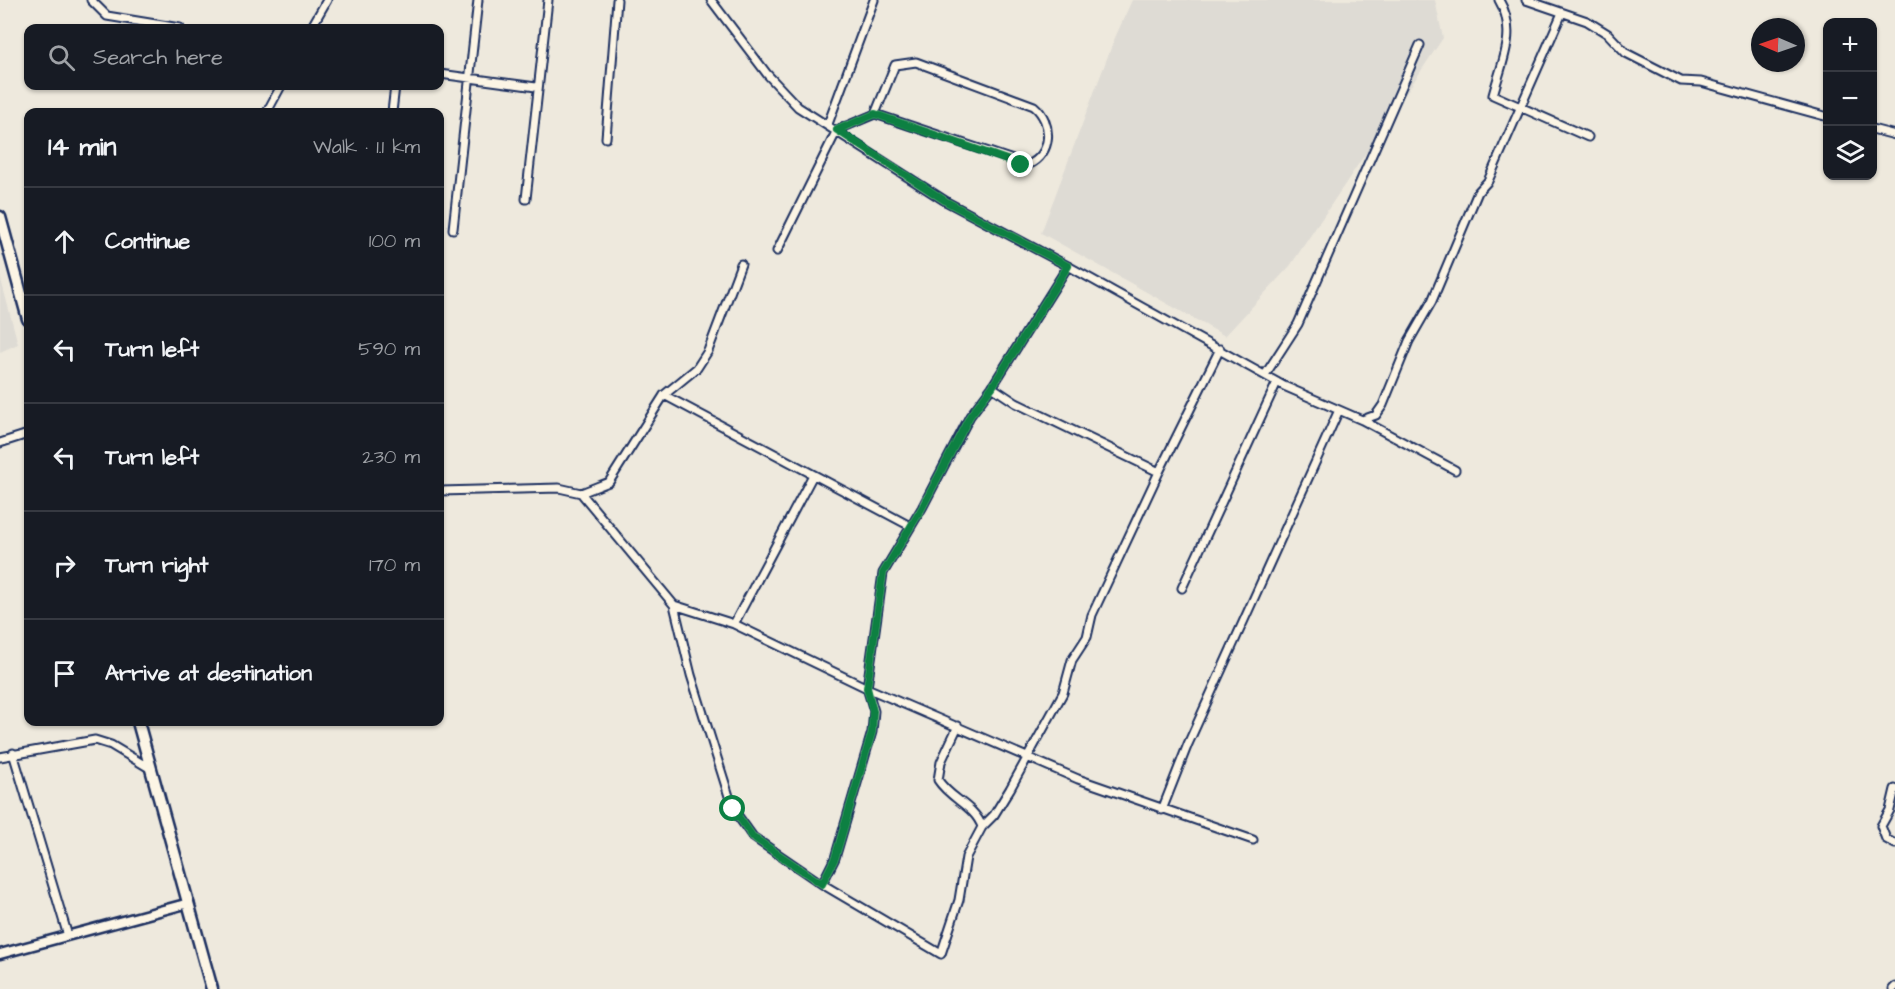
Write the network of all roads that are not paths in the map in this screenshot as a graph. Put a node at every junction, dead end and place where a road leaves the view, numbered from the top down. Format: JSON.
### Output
{"nodes":[{"id":1,"x":91,"y":0,"type":"edge"},
{"id":2,"x":327,"y":0,"type":"edge"},
{"id":3,"x":478,"y":0,"type":"edge"},
{"id":4,"x":548,"y":0,"type":"edge"},
{"id":5,"x":617,"y":0,"type":"edge"},
{"id":6,"x":711,"y":0,"type":"edge"},
{"id":7,"x":874,"y":0,"type":"edge"},
{"id":8,"x":1499,"y":0,"type":"edge"},
{"id":9,"x":1526,"y":0,"type":"edge"},
{"id":10,"x":1541,"y":2,"type":"edge"},
{"id":11,"x":1562,"y":13,"type":"junction"},
{"id":12,"x":156,"y":24,"type":"edge"},
{"id":13,"x":313,"y":24,"type":"edge"},
{"id":14,"x":1420,"y":45,"type":"dead end"},
{"id":15,"x":444,"y":75,"type":"edge"},
{"id":16,"x":468,"y":78,"type":"junction"},
{"id":17,"x":536,"y":87,"type":"junction"},
{"id":18,"x":279,"y":90,"type":"edge"},
{"id":19,"x":395,"y":90,"type":"edge"},
{"id":20,"x":1521,"y":107,"type":"junction"},
{"id":21,"x":269,"y":108,"type":"edge"},
{"id":22,"x":392,"y":108,"type":"edge"},
{"id":23,"x":875,"y":114,"type":"junction"},
{"id":24,"x":1823,"y":116,"type":"edge"},
{"id":25,"x":828,"y":124,"type":"junction"},
{"id":26,"x":837,"y":130,"type":"junction"},
{"id":27,"x":1877,"y":130,"type":"edge"},
{"id":28,"x":1894,"y":134,"type":"edge"},
{"id":29,"x":1588,"y":137,"type":"dead end"},
{"id":30,"x":606,"y":138,"type":"dead end"},
{"id":31,"x":526,"y":199,"type":"dead end"},
{"id":32,"x":0,"y":217,"type":"edge"},
{"id":33,"x":453,"y":229,"type":"dead end"},
{"id":34,"x":777,"y":251,"type":"dead end"},
{"id":35,"x":741,"y":264,"type":"dead end"},
{"id":36,"x":1068,"y":266,"type":"junction"},
{"id":37,"x":24,"y":304,"type":"edge"},
{"id":38,"x":1220,"y":349,"type":"junction"},
{"id":39,"x":1265,"y":375,"type":"junction"},
{"id":40,"x":1277,"y":382,"type":"junction"},
{"id":41,"x":992,"y":387,"type":"junction"},
{"id":42,"x":664,"y":395,"type":"junction"},
{"id":43,"x":1339,"y":410,"type":"junction"},
{"id":44,"x":1362,"y":420,"type":"junction"},
{"id":45,"x":24,"y":436,"type":"edge"},
{"id":46,"x":0,"y":443,"type":"edge"},
{"id":47,"x":1455,"y":470,"type":"dead end"},
{"id":48,"x":1159,"y":472,"type":"junction"},
{"id":49,"x":813,"y":474,"type":"junction"},
{"id":50,"x":444,"y":491,"type":"edge"},
{"id":51,"x":581,"y":493,"type":"junction"},
{"id":52,"x":909,"y":526,"type":"junction"},
{"id":53,"x":1182,"y":588,"type":"dead end"},
{"id":54,"x":674,"y":605,"type":"junction"},
{"id":55,"x":734,"y":624,"type":"junction"},
{"id":56,"x":867,"y":688,"type":"junction"},
{"id":57,"x":139,"y":726,"type":"edge"},
{"id":58,"x":958,"y":726,"type":"junction"},
{"id":59,"x":13,"y":753,"type":"junction"},
{"id":60,"x":1029,"y":756,"type":"junction"},
{"id":61,"x":0,"y":757,"type":"edge"},
{"id":62,"x":151,"y":769,"type":"junction"},
{"id":63,"x":1895,"y":789,"type":"edge"},
{"id":64,"x":1162,"y":810,"type":"junction"},
{"id":65,"x":982,"y":827,"type":"junction"},
{"id":66,"x":1253,"y":840,"type":"dead end"},
{"id":67,"x":1895,"y":844,"type":"edge"},
{"id":68,"x":822,"y":884,"type":"junction"},
{"id":69,"x":189,"y":903,"type":"junction"},
{"id":70,"x":68,"y":936,"type":"junction"},
{"id":71,"x":0,"y":954,"type":"edge"},
{"id":72,"x":212,"y":989,"type":"edge"}],
"edges":[{"from":1,"to":12,"type":"street"},
{"from":2,"to":13,"type":"street"},
{"from":3,"to":16,"type":"street"},
{"from":4,"to":17,"type":"street"},
{"from":5,"to":30,"type":"street"},
{"from":6,"to":25,"type":"street"},
{"from":7,"to":25,"type":"street"},
{"from":8,"to":20,"type":"street"},
{"from":9,"to":10,"type":"street"},
{"from":10,"to":11,"type":"street"},
{"from":11,"to":20,"type":"street"},
{"from":11,"to":24,"type":"street"},
{"from":14,"to":39,"type":"street"},
{"from":15,"to":16,"type":"street"},
{"from":16,"to":17,"type":"street"},
{"from":16,"to":33,"type":"street"},
{"from":17,"to":31,"type":"street"},
{"from":18,"to":21,"type":"street"},
{"from":19,"to":22,"type":"street"},
{"from":20,"to":29,"type":"street"},
{"from":20,"to":44,"type":"street"},
{"from":23,"to":23,"type":"street"},
{"from":23,"to":26,"type":"street"},
{"from":25,"to":26,"type":"street"},
{"from":26,"to":34,"type":"street"},
{"from":26,"to":36,"type":"street"},
{"from":27,"to":28,"type":"street"},
{"from":32,"to":37,"type":"main road"},
{"from":35,"to":42,"type":"street"},
{"from":36,"to":38,"type":"street"},
{"from":36,"to":41,"type":"street"},
{"from":38,"to":39,"type":"street"},
{"from":38,"to":48,"type":"street"},
{"from":39,"to":40,"type":"street"},
{"from":40,"to":43,"type":"street"},
{"from":40,"to":53,"type":"street"},
{"from":41,"to":48,"type":"street"},
{"from":41,"to":52,"type":"street"},
{"from":42,"to":49,"type":"street"},
{"from":42,"to":51,"type":"street"},
{"from":43,"to":44,"type":"street"},
{"from":43,"to":64,"type":"street"},
{"from":44,"to":47,"type":"street"},
{"from":45,"to":46,"type":"street"},
{"from":48,"to":60,"type":"street"},
{"from":49,"to":52,"type":"street"},
{"from":49,"to":55,"type":"street"},
{"from":50,"to":51,"type":"street"},
{"from":51,"to":54,"type":"street"},
{"from":52,"to":56,"type":"street"},
{"from":54,"to":55,"type":"street"},
{"from":54,"to":68,"type":"street"},
{"from":55,"to":56,"type":"street"},
{"from":56,"to":58,"type":"street"},
{"from":56,"to":68,"type":"street"},
{"from":57,"to":62,"type":"main road"},
{"from":58,"to":60,"type":"street"},
{"from":58,"to":65,"type":"street"},
{"from":59,"to":61,"type":"street"},
{"from":59,"to":62,"type":"street"},
{"from":59,"to":70,"type":"street"},
{"from":60,"to":64,"type":"street"},
{"from":60,"to":65,"type":"street"},
{"from":62,"to":69,"type":"main road"},
{"from":63,"to":67,"type":"street"},
{"from":64,"to":66,"type":"street"},
{"from":65,"to":68,"type":"street"},
{"from":69,"to":70,"type":"street"},
{"from":69,"to":72,"type":"main road"},
{"from":70,"to":71,"type":"street"}]}
